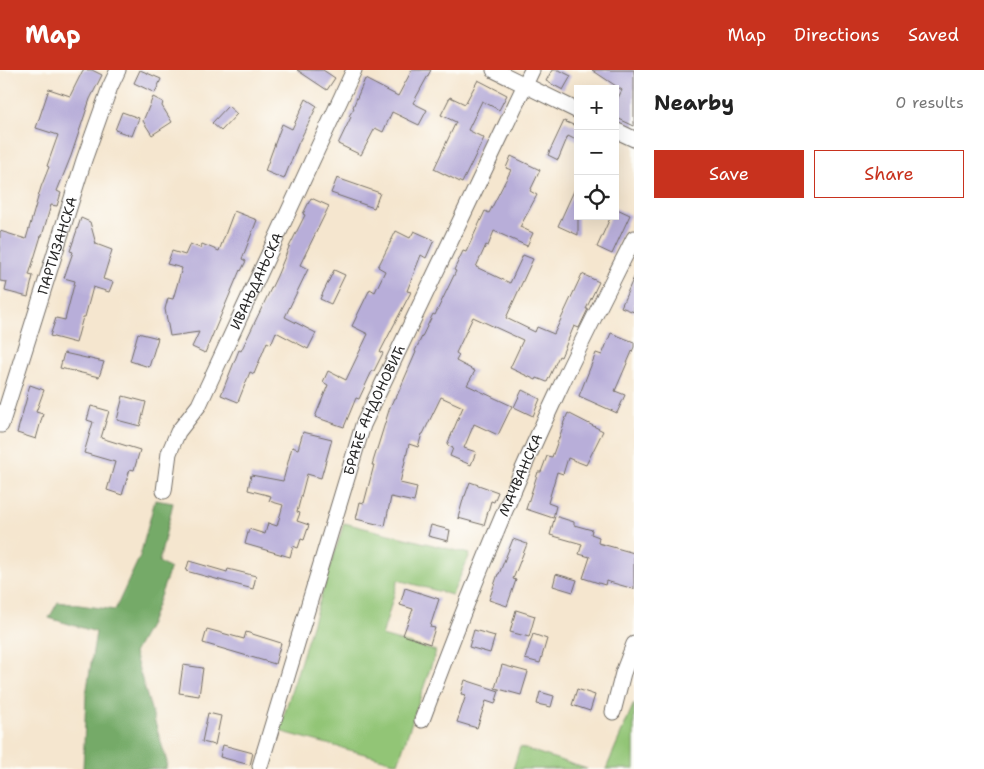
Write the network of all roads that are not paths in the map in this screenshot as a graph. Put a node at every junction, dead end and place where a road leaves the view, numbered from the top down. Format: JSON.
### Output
{"nodes":[{"id":1,"x":118,"y":70,"type":"edge"},
{"id":2,"x":354,"y":70,"type":"edge"},
{"id":3,"x":494,"y":70,"type":"edge"},
{"id":4,"x":532,"y":70,"type":"edge"},
{"id":5,"x":525,"y":84,"type":"junction"},
{"id":6,"x":574,"y":109,"type":"edge"},
{"id":7,"x":619,"y":132,"type":"edge"},
{"id":8,"x":634,"y":139,"type":"edge"},
{"id":9,"x":634,"y":238,"type":"edge"},
{"id":10,"x":1,"y":425,"type":"edge"},
{"id":11,"x":164,"y":491,"type":"dead end"},
{"id":12,"x":634,"y":644,"type":"edge"},
{"id":13,"x":613,"y":712,"type":"dead end"},
{"id":14,"x":422,"y":720,"type":"dead end"},
{"id":15,"x":260,"y":766,"type":"dead end"}],
"edges":[{"from":1,"to":10,"type":"street","name":"ПАРТИЗАНСКА"},
{"from":2,"to":11,"type":"street","name":"ИВАЊДАЊСКА"},
{"from":3,"to":5,"type":"street"},
{"from":4,"to":5,"type":"street","name":"БРАЋЕ АНДОНОВИЋ"},
{"from":5,"to":6,"type":"street"},
{"from":5,"to":15,"type":"street","name":"БРАЋЕ АНДОНОВИЋ"},
{"from":7,"to":8,"type":"street"},
{"from":9,"to":14,"type":"street","name":"МАЧВАНСКА"},
{"from":12,"to":13,"type":"street"}]}
